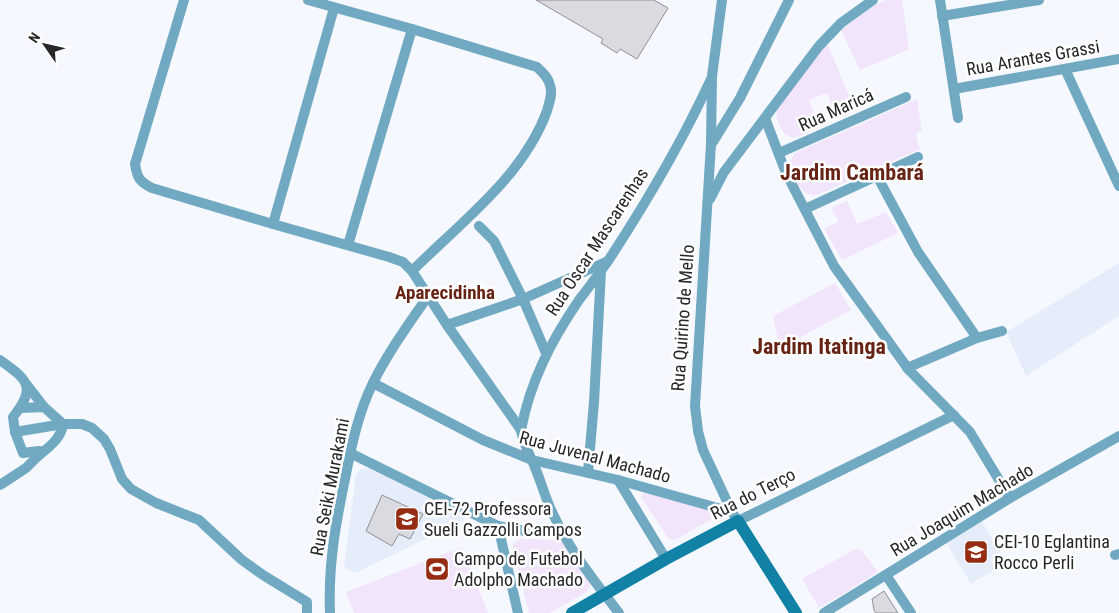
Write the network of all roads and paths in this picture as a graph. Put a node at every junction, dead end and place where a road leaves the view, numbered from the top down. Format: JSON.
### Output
{"nodes":[{"id":1,"x":184,"y":0,"type":"edge"},
{"id":2,"x":308,"y":0,"type":"edge"},
{"id":3,"x":722,"y":0,"type":"edge"},
{"id":4,"x":789,"y":0,"type":"edge"},
{"id":5,"x":872,"y":0,"type":"edge"},
{"id":6,"x":940,"y":0,"type":"edge"},
{"id":7,"x":1039,"y":0,"type":"edge"},
{"id":8,"x":334,"y":8,"type":"junction"},
{"id":9,"x":942,"y":16,"type":"junction"},
{"id":10,"x":412,"y":29,"type":"junction"},
{"id":11,"x":1119,"y":59,"type":"edge"},
{"id":12,"x":1065,"y":69,"type":"junction"},
{"id":13,"x":712,"y":76,"type":"junction"},
{"id":14,"x":954,"y":89,"type":"junction"},
{"id":15,"x":906,"y":97,"type":"dead end"},
{"id":16,"x":765,"y":118,"type":"junction"},
{"id":17,"x":958,"y":118,"type":"dead end"},
{"id":18,"x":712,"y":144,"type":"junction"},
{"id":19,"x":778,"y":153,"type":"junction"},
{"id":20,"x":918,"y":158,"type":"dead end"},
{"id":21,"x":877,"y":176,"type":"junction"},
{"id":22,"x":1119,"y":186,"type":"edge"},
{"id":23,"x":707,"y":202,"type":"junction"},
{"id":24,"x":805,"y":209,"type":"junction"},
{"id":25,"x":273,"y":224,"type":"junction"},
{"id":26,"x":479,"y":226,"type":"dead end"},
{"id":27,"x":348,"y":246,"type":"junction"},
{"id":28,"x":608,"y":261,"type":"junction"},
{"id":29,"x":412,"y":271,"type":"junction"},
{"id":30,"x":601,"y":271,"type":"junction"},
{"id":31,"x":428,"y":296,"type":"junction"},
{"id":32,"x":523,"y":299,"type":"junction"},
{"id":33,"x":447,"y":325,"type":"junction"},
{"id":34,"x":1002,"y":331,"type":"dead end"},
{"id":35,"x":977,"y":338,"type":"junction"},
{"id":36,"x":546,"y":353,"type":"junction"},
{"id":37,"x":0,"y":360,"type":"edge"},
{"id":38,"x":907,"y":368,"type":"junction"},
{"id":39,"x":373,"y":383,"type":"junction"},
{"id":40,"x":27,"y":385,"type":"junction"},
{"id":41,"x":44,"y":407,"type":"junction"},
{"id":42,"x":21,"y":408,"type":"junction"},
{"id":43,"x":954,"y":415,"type":"junction"},
{"id":44,"x":63,"y":424,"type":"junction"},
{"id":45,"x":521,"y":430,"type":"junction"},
{"id":46,"x":15,"y":432,"type":"junction"},
{"id":47,"x":1119,"y":436,"type":"edge"},
{"id":48,"x":350,"y":453,"type":"junction"},
{"id":49,"x":38,"y":456,"type":"junction"},
{"id":50,"x":532,"y":460,"type":"junction"},
{"id":51,"x":588,"y":472,"type":"junction"},
{"id":52,"x":618,"y":480,"type":"junction"},
{"id":53,"x":0,"y":485,"type":"edge"},
{"id":54,"x":1010,"y":498,"type":"junction"},
{"id":55,"x":735,"y":517,"type":"junction"},
{"id":56,"x":498,"y":526,"type":"junction"},
{"id":57,"x":562,"y":532,"type":"junction"},
{"id":58,"x":666,"y":559,"type":"junction"},
{"id":59,"x":886,"y":575,"type":"junction"},
{"id":60,"x":604,"y":594,"type":"junction"},
{"id":61,"x":307,"y":613,"type":"edge"},
{"id":62,"x":330,"y":613,"type":"edge"},
{"id":63,"x":518,"y":613,"type":"edge"},
{"id":64,"x":572,"y":613,"type":"edge"},
{"id":65,"x":619,"y":613,"type":"edge"},
{"id":66,"x":796,"y":613,"type":"edge"},
{"id":67,"x":824,"y":613,"type":"edge"},
{"id":68,"x":911,"y":613,"type":"edge"}],
"edges":[{"from":1,"to":25,"type":"street"},
{"from":2,"to":8,"type":"street"},
{"from":3,"to":13,"type":"street","name":"Rua Quirino de Mello"},
{"from":4,"to":18,"type":"street"},
{"from":5,"to":16,"type":"street"},
{"from":6,"to":9,"type":"street"},
{"from":7,"to":9,"type":"street"},
{"from":8,"to":10,"type":"street"},
{"from":8,"to":25,"type":"street"},
{"from":9,"to":14,"type":"street"},
{"from":10,"to":27,"type":"street"},
{"from":10,"to":29,"type":"street"},
{"from":11,"to":12,"type":"street","name":"Rua Arantes Grassi"},
{"from":12,"to":14,"type":"street","name":"Rua Arantes Grassi"},
{"from":12,"to":22,"type":"street"},
{"from":13,"to":18,"type":"street","name":"Rua Quirino de Mello"},
{"from":13,"to":28,"type":"street","name":"Rua Oscar Mascarenhas"},
{"from":14,"to":17,"type":"street"},
{"from":15,"to":19,"type":"street","name":"Rua Maricá"},
{"from":16,"to":19,"type":"street"},
{"from":16,"to":23,"type":"street"},
{"from":18,"to":23,"type":"street","name":"Rua Quirino de Mello"},
{"from":19,"to":24,"type":"street"},
{"from":20,"to":21,"type":"street"},
{"from":21,"to":24,"type":"street"},
{"from":21,"to":35,"type":"street"},
{"from":23,"to":55,"type":"street","name":"Rua Quirino de Mello"},
{"from":24,"to":38,"type":"street"},
{"from":25,"to":27,"type":"street"},
{"from":26,"to":32,"type":"street"},
{"from":27,"to":29,"type":"street"},
{"from":28,"to":30,"type":"street","name":"Rua Oscar Mascarenhas"},
{"from":28,"to":32,"type":"street"},
{"from":29,"to":31,"type":"street"},
{"from":30,"to":36,"type":"street","name":"Rua Oscar Mascarenhas"},
{"from":30,"to":51,"type":"street"},
{"from":31,"to":33,"type":"street"},
{"from":31,"to":39,"type":"street","name":"Rua Seiki Murakami"},
{"from":32,"to":33,"type":"street"},
{"from":32,"to":36,"type":"street"},
{"from":33,"to":45,"type":"street"},
{"from":34,"to":35,"type":"street"},
{"from":35,"to":38,"type":"street"},
{"from":36,"to":45,"type":"street","name":"Rua Oscar Mascarenhas"},
{"from":37,"to":40,"type":"street"},
{"from":38,"to":43,"type":"street"},
{"from":39,"to":48,"type":"street","name":"Rua Seiki Murakami"},
{"from":39,"to":50,"type":"street","name":"Rua Juvenal Machado"},
{"from":40,"to":41,"type":"street"},
{"from":40,"to":42,"type":"street"},
{"from":41,"to":42,"type":"street"},
{"from":41,"to":44,"type":"street"},
{"from":42,"to":46,"type":"street"},
{"from":43,"to":54,"type":"street"},
{"from":43,"to":55,"type":"street","name":"Rua do Terço"},
{"from":44,"to":46,"type":"street"},
{"from":44,"to":49,"type":"street"},
{"from":44,"to":61,"type":"street"},
{"from":45,"to":50,"type":"street"},
{"from":46,"to":49,"type":"street"},
{"from":47,"to":54,"type":"street","name":"Rua Joaquim Machado"},
{"from":48,"to":56,"type":"street"},
{"from":48,"to":62,"type":"street","name":"Rua Seiki Murakami"},
{"from":49,"to":53,"type":"street"},
{"from":50,"to":51,"type":"street","name":"Rua Juvenal Machado"},
{"from":50,"to":57,"type":"street"},
{"from":51,"to":52,"type":"street","name":"Rua Juvenal Machado"},
{"from":52,"to":55,"type":"street","name":"Rua Juvenal Machado"},
{"from":52,"to":58,"type":"street"},
{"from":54,"to":59,"type":"street","name":"Rua Joaquim Machado"},
{"from":55,"to":58,"type":"street","name":"Rua do Terço"},
{"from":55,"to":66,"type":"street","name":"Rua Quirino de Mello"},
{"from":56,"to":57,"type":"street"},
{"from":56,"to":63,"type":"street"},
{"from":57,"to":60,"type":"street"},
{"from":58,"to":60,"type":"street","name":"Rua do Terço"},
{"from":59,"to":67,"type":"street","name":"Rua Joaquim Machado"},
{"from":59,"to":68,"type":"street"},
{"from":60,"to":64,"type":"street","name":"Rua do Terço"},
{"from":60,"to":65,"type":"street"}]}
